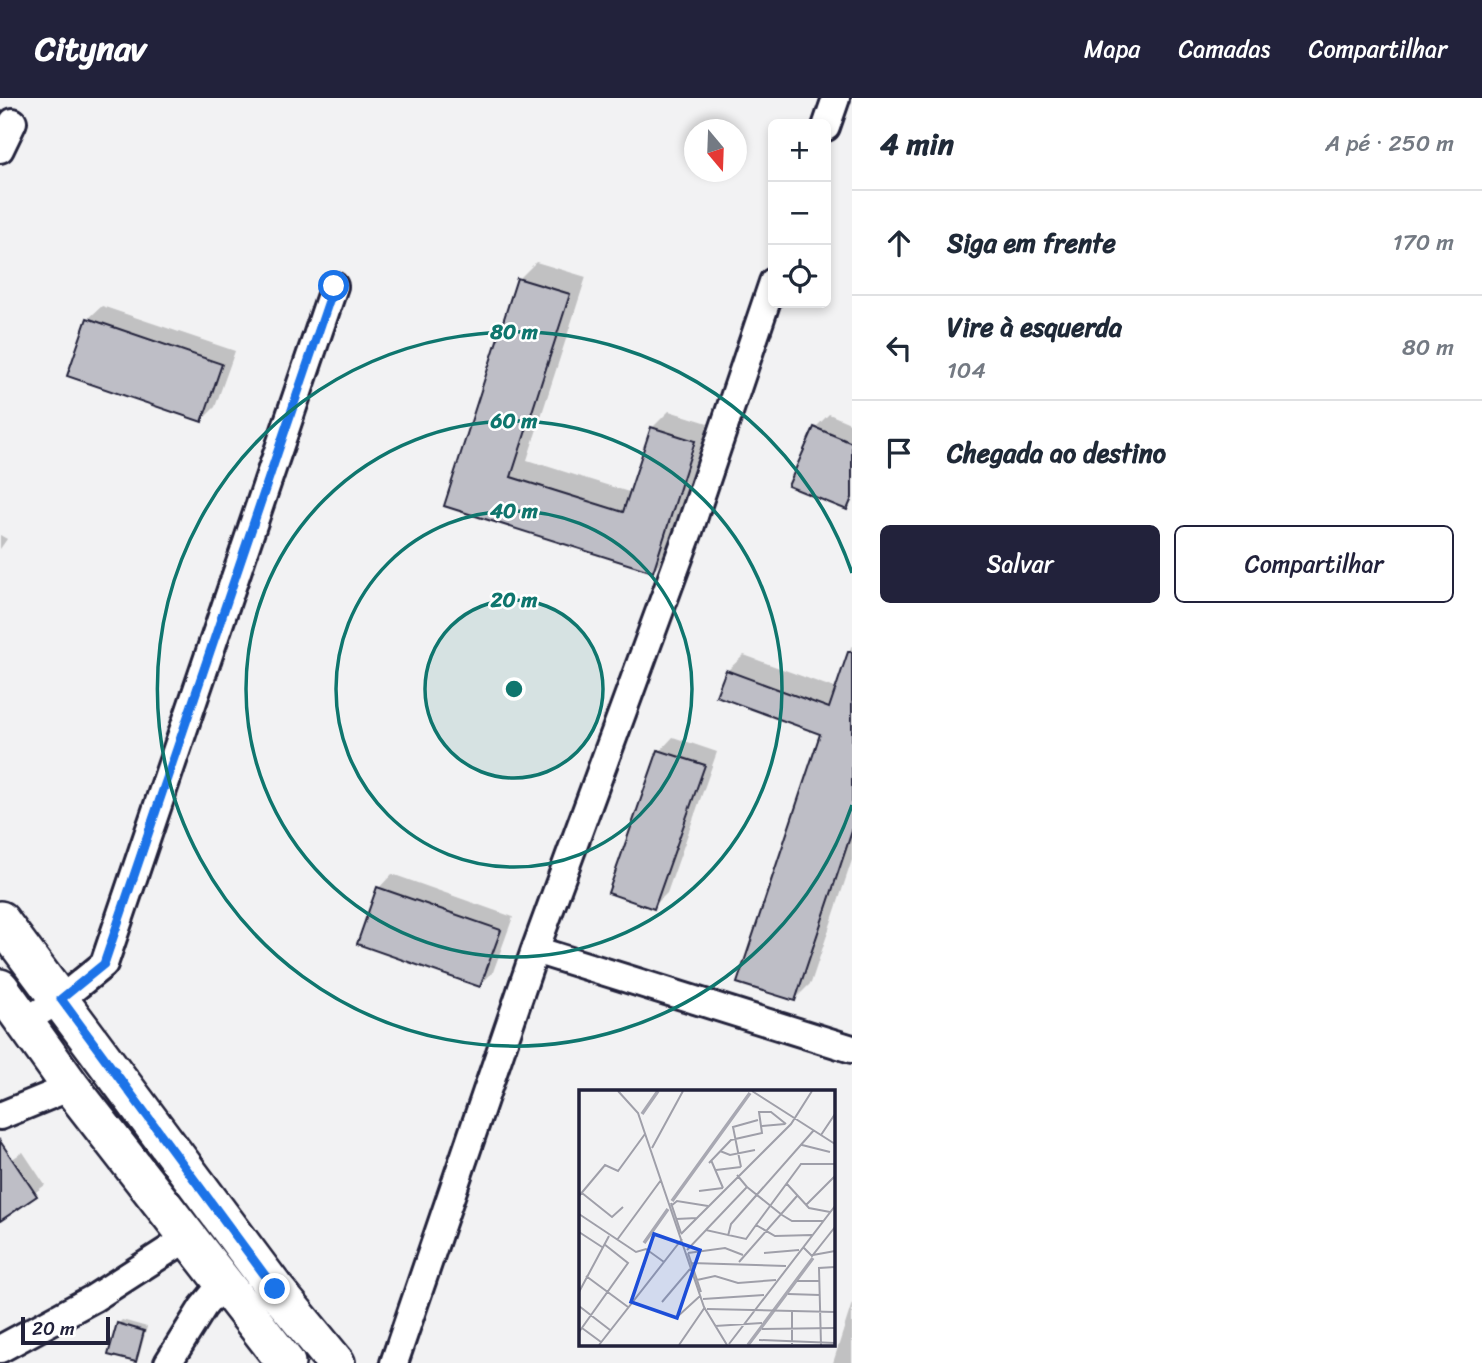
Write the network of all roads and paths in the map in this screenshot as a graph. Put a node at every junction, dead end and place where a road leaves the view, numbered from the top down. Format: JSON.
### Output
{"nodes":[{"id":1,"x":836,"y":98,"type":"edge"},
{"id":2,"x":829,"y":119,"type":"edge"},
{"id":3,"x":13,"y":122,"type":"dead end"},
{"id":4,"x":0,"y":149,"type":"edge"},
{"id":5,"x":334,"y":286,"type":"dead end"},
{"id":6,"x":768,"y":297,"type":"edge"},
{"id":7,"x":0,"y":920,"type":"edge"},
{"id":8,"x":535,"y":950,"type":"junction"},
{"id":9,"x":0,"y":988,"type":"edge"},
{"id":10,"x":61,"y":999,"type":"junction"},
{"id":11,"x":25,"y":1021,"type":"junction"},
{"id":12,"x":852,"y":1049,"type":"edge"},
{"id":13,"x":71,"y":1087,"type":"junction"},
{"id":14,"x":0,"y":1116,"type":"edge"},
{"id":15,"x":187,"y":1238,"type":"junction"},
{"id":16,"x":222,"y":1284,"type":"junction"},
{"id":17,"x":0,"y":1349,"type":"edge"},
{"id":18,"x":168,"y":1363,"type":"edge"},
{"id":19,"x":286,"y":1363,"type":"edge"},
{"id":20,"x":336,"y":1363,"type":"edge"},
{"id":21,"x":394,"y":1363,"type":"edge"}],
"edges":[{"from":1,"to":2,"type":"street"},
{"from":3,"to":4,"type":"street"},
{"from":5,"to":10,"type":"street"},
{"from":6,"to":8,"type":"street"},
{"from":7,"to":10,"type":"street"},
{"from":8,"to":12,"type":"street"},
{"from":8,"to":21,"type":"street"},
{"from":9,"to":11,"type":"street"},
{"from":10,"to":11,"type":"street"},
{"from":10,"to":20,"type":"street"},
{"from":11,"to":13,"type":"street"},
{"from":13,"to":14,"type":"street"},
{"from":13,"to":15,"type":"street"},
{"from":15,"to":16,"type":"street"},
{"from":15,"to":17,"type":"street"},
{"from":16,"to":18,"type":"street"},
{"from":16,"to":19,"type":"street"}]}
